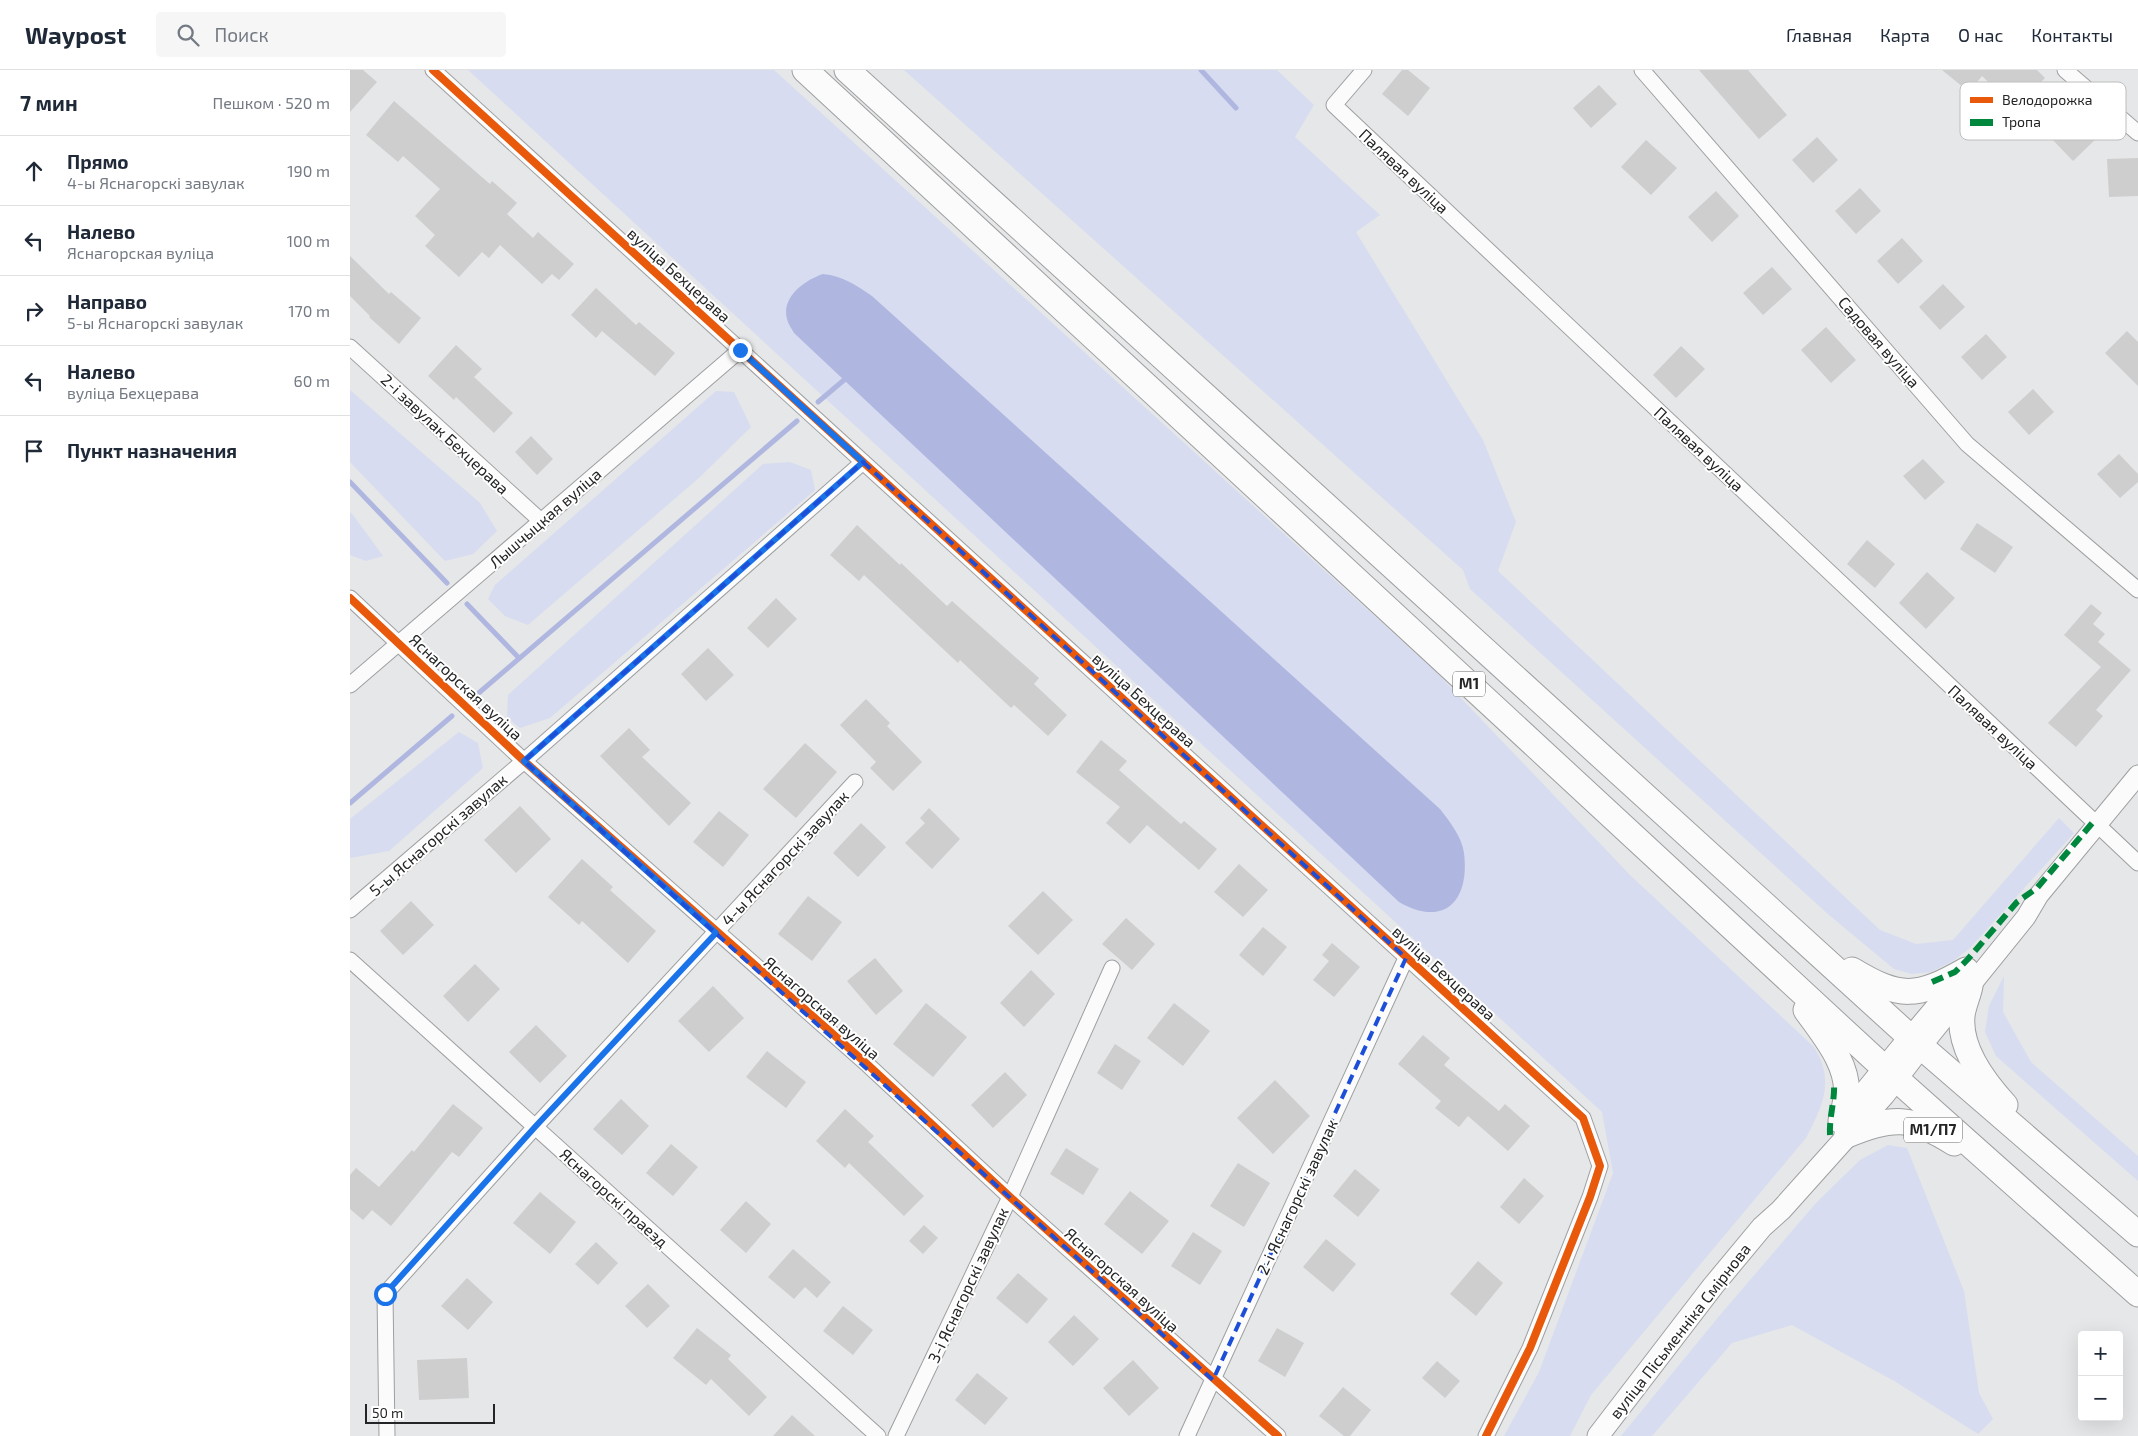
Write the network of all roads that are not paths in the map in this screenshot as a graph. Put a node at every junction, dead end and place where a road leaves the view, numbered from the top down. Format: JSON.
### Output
{"nodes":[{"id":1,"x":433,"y":70,"type":"edge"},
{"id":2,"x":805,"y":70,"type":"edge"},
{"id":3,"x":847,"y":70,"type":"edge"},
{"id":4,"x":1364,"y":70,"type":"edge"},
{"id":5,"x":1642,"y":70,"type":"edge"},
{"id":6,"x":2066,"y":70,"type":"edge"},
{"id":7,"x":2080,"y":82,"type":"edge"},
{"id":8,"x":2126,"y":122,"type":"edge"},
{"id":9,"x":2138,"y":133,"type":"edge"},
{"id":10,"x":350,"y":347,"type":"edge"},
{"id":11,"x":740,"y":350,"type":"junction"},
{"id":12,"x":863,"y":462,"type":"junction"},
{"id":13,"x":540,"y":521,"type":"junction"},
{"id":14,"x":2138,"y":590,"type":"edge"},
{"id":15,"x":350,"y":598,"type":"edge"},
{"id":16,"x":399,"y":643,"type":"junction"},
{"id":17,"x":350,"y":685,"type":"edge"},
{"id":18,"x":524,"y":761,"type":"junction"},
{"id":19,"x":2138,"y":775,"type":"edge"},
{"id":20,"x":855,"y":782,"type":"dead end"},
{"id":21,"x":2097,"y":825,"type":"junction"},
{"id":22,"x":2138,"y":862,"type":"edge"},
{"id":23,"x":350,"y":910,"type":"edge"},
{"id":24,"x":716,"y":933,"type":"junction"},
{"id":25,"x":1807,"y":944,"type":"junction"},
{"id":26,"x":1406,"y":958,"type":"junction"},
{"id":27,"x":350,"y":960,"type":"edge"},
{"id":28,"x":1112,"y":968,"type":"dead end"},
{"id":29,"x":1779,"y":971,"type":"junction"},
{"id":30,"x":1968,"y":978,"type":"junction"},
{"id":31,"x":1916,"y":1042,"type":"junction"},
{"id":32,"x":1890,"y":1073,"type":"junction"},
{"id":33,"x":535,"y":1127,"type":"junction"},
{"id":34,"x":1844,"y":1128,"type":"junction"},
{"id":35,"x":2058,"y":1165,"type":"junction"},
{"id":36,"x":2008,"y":1179,"type":"junction"},
{"id":37,"x":1010,"y":1197,"type":"junction"},
{"id":38,"x":2138,"y":1234,"type":"edge"},
{"id":39,"x":2138,"y":1294,"type":"edge"},
{"id":40,"x":1213,"y":1380,"type":"junction"},
{"id":41,"x":387,"y":1436,"type":"edge"},
{"id":42,"x":878,"y":1436,"type":"edge"},
{"id":43,"x":896,"y":1436,"type":"edge"},
{"id":44,"x":1187,"y":1436,"type":"edge"},
{"id":45,"x":1278,"y":1436,"type":"edge"},
{"id":46,"x":1486,"y":1436,"type":"edge"},
{"id":47,"x":1598,"y":1436,"type":"edge"}],
"edges":[{"from":1,"to":11,"type":"street","name":"вуліца Бехцерава"},
{"from":2,"to":29,"type":"highway","number":"М1"},
{"from":3,"to":25,"type":"highway","number":"М1"},
{"from":4,"to":21,"type":"street","name":"Палявая вуліца"},
{"from":5,"to":14,"type":"street","name":"Садовая вуліца"},
{"from":6,"to":7,"type":"street"},
{"from":8,"to":9,"type":"street"},
{"from":10,"to":13,"type":"street","name":"2-і завулак Бехцерава"},
{"from":11,"to":12,"type":"street","name":"вуліца Бехцерава"},
{"from":11,"to":13,"type":"street","name":"Лышчыцкая вуліца"},
{"from":12,"to":18,"type":"street","name":"5-ы Яснагорскі завулак"},
{"from":12,"to":26,"type":"street","name":"вуліца Бехцерава"},
{"from":13,"to":16,"type":"street","name":"Лышчыцкая вуліца"},
{"from":15,"to":16,"type":"street","name":"Яснагорская вуліца"},
{"from":16,"to":17,"type":"street","name":"Лышчыцкая вуліца"},
{"from":16,"to":18,"type":"street","name":"Яснагорская вуліца"},
{"from":18,"to":23,"type":"street","name":"5-ы Яснагорскі завулак"},
{"from":18,"to":24,"type":"street","name":"Яснагорская вуліца"},
{"from":19,"to":21,"type":"street"},
{"from":20,"to":24,"type":"street","name":"4-ы Яснагорскі завулак"},
{"from":21,"to":22,"type":"street"},
{"from":21,"to":30,"type":"street"},
{"from":24,"to":33,"type":"street","name":"4-ы Яснагорскі завулак"},
{"from":24,"to":37,"type":"street","name":"Яснагорская вуліца"},
{"from":25,"to":30,"type":"highway"},
{"from":25,"to":31,"type":"highway","number":"М1"},
{"from":26,"to":40,"type":"street","name":"2-і Яснагорскі завулак"},
{"from":26,"to":46,"type":"street","name":"вуліца Бехцерава"},
{"from":27,"to":33,"type":"street","name":"Яснагорскі праезд"},
{"from":28,"to":37,"type":"street","name":"3-і Яснагорскі завулак"},
{"from":29,"to":32,"type":"highway","number":"М1"},
{"from":29,"to":34,"type":"highway","number":"М1/П7"},
{"from":30,"to":31,"type":"street"},
{"from":30,"to":35,"type":"highway"},
{"from":31,"to":32,"type":"main road","name":"вуліца Пісьменніка Смірнова","number":"М1/П7"},
{"from":31,"to":35,"type":"highway","number":"М1"},
{"from":32,"to":34,"type":"main road","name":"вуліца Пісьменніка Смірнова","number":"М1/П7"},
{"from":32,"to":36,"type":"highway","number":"М1"},
{"from":33,"to":41,"type":"street","name":"4-ы Яснагорскі завулак"},
{"from":33,"to":42,"type":"street","name":"Яснагорскі праезд"},
{"from":34,"to":36,"type":"highway","number":"М1/П7"},
{"from":34,"to":47,"type":"main road","name":"вуліца Пісьменніка Смірнова","number":"М1/П7"},
{"from":35,"to":38,"type":"highway","number":"М1"},
{"from":36,"to":39,"type":"highway","number":"М1"},
{"from":37,"to":40,"type":"street","name":"Яснагорская вуліца"},
{"from":37,"to":43,"type":"street","name":"3-і Яснагорскі завулак"},
{"from":40,"to":44,"type":"street","name":"2-і Яснагорскі завулак"},
{"from":40,"to":45,"type":"street","name":"Яснагорская вуліца"}]}
